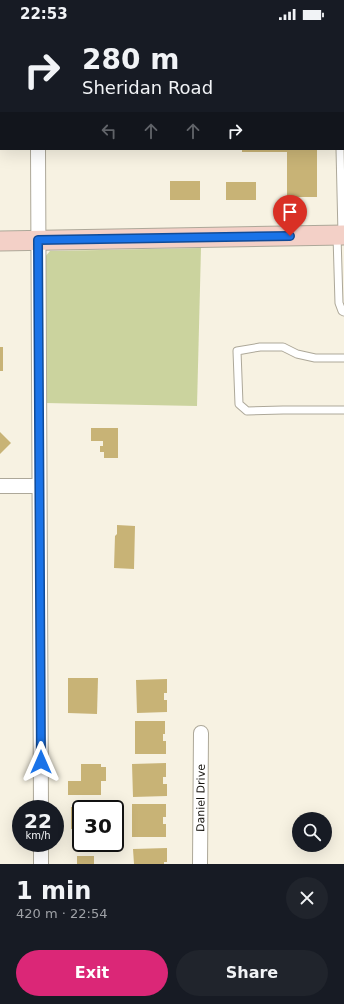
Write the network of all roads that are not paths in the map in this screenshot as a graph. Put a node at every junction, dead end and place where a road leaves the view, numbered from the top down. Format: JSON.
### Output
{"nodes":[{"id":1,"x":38,"y":150,"type":"edge"},
{"id":2,"x":340,"y":150,"type":"edge"},
{"id":3,"x":341,"y":235,"type":"edge"},
{"id":4,"x":38,"y":240,"type":"junction"},
{"id":5,"x":0,"y":241,"type":"edge"},
{"id":6,"x":344,"y":312,"type":"edge"},
{"id":7,"x":344,"y":358,"type":"edge"},
{"id":8,"x":344,"y":410,"type":"edge"},
{"id":9,"x":0,"y":486,"type":"edge"},
{"id":10,"x":39,"y":486,"type":"junction"},
{"id":11,"x":201,"y":733,"type":"dead end"},
{"id":12,"x":41,"y":800,"type":"edge"},
{"id":13,"x":41,"y":852,"type":"edge"},
{"id":14,"x":41,"y":864,"type":"edge"},
{"id":15,"x":200,"y":864,"type":"edge"}],
"edges":[{"from":1,"to":4,"type":"street"},
{"from":2,"to":3,"type":"lane"},
{"from":3,"to":4,"type":"street"},
{"from":3,"to":6,"type":"lane"},
{"from":4,"to":5,"type":"street"},
{"from":4,"to":10,"type":"street"},
{"from":7,"to":8,"type":"lane"},
{"from":9,"to":10,"type":"street"},
{"from":10,"to":12,"type":"street"},
{"from":11,"to":15,"type":"street","name":"Daniel Drive"},
{"from":13,"to":14,"type":"street"}]}
